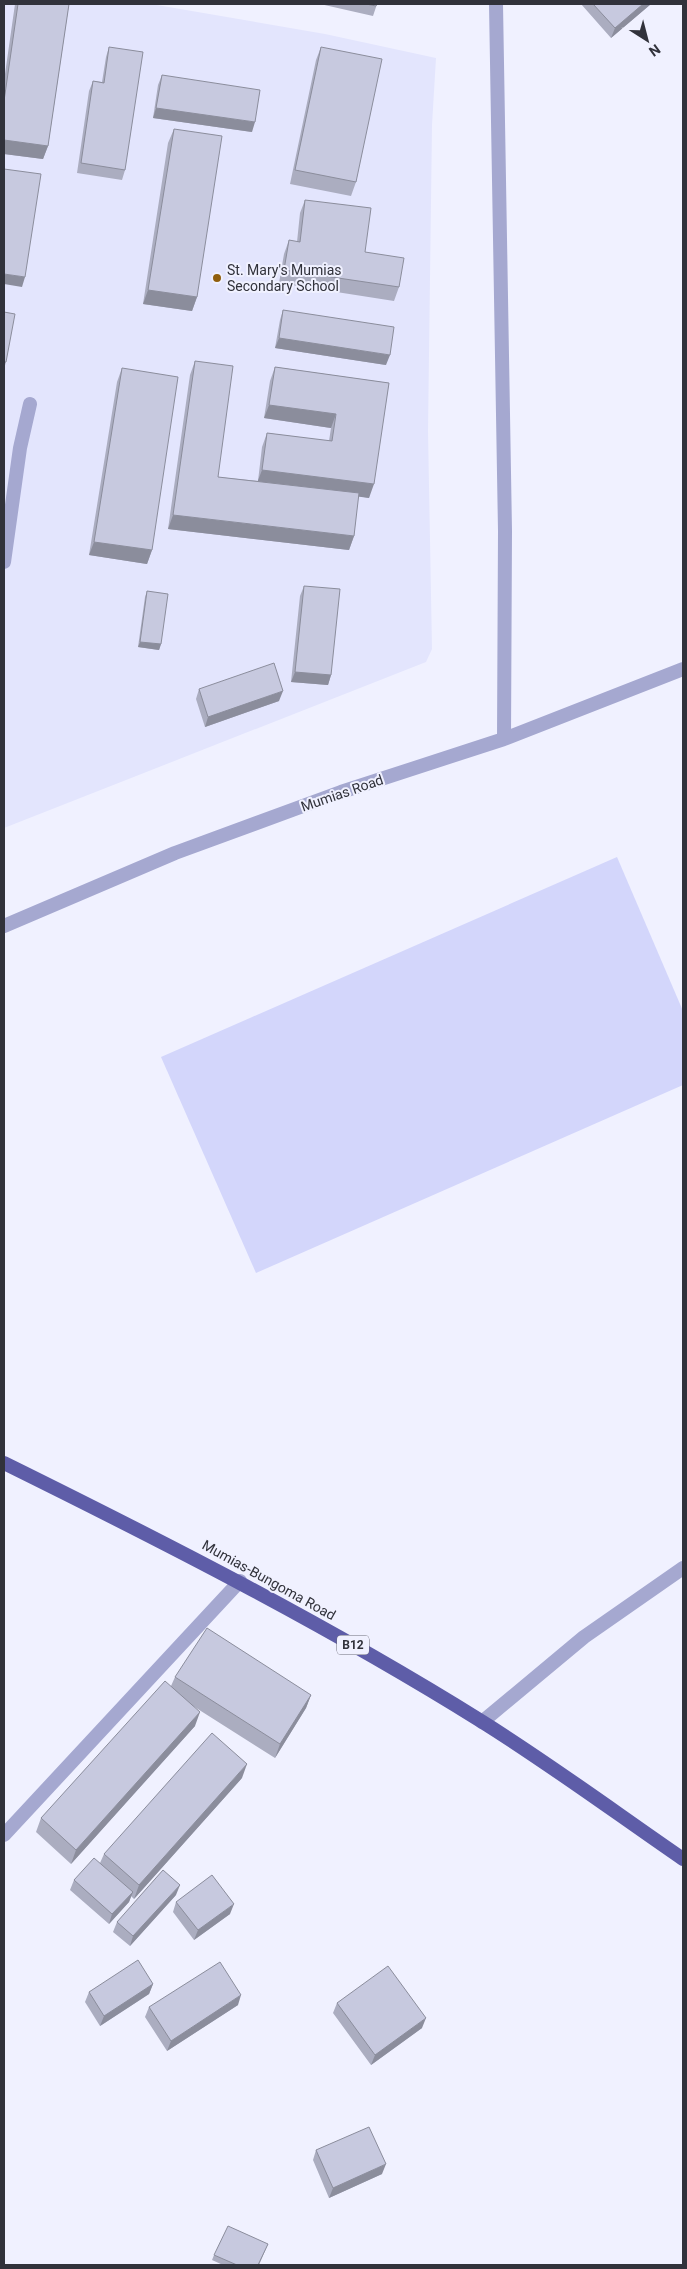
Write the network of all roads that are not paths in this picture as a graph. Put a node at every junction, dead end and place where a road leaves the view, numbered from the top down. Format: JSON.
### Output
{"nodes":[{"id":1,"x":496,"y":4,"type":"edge"},
{"id":2,"x":30,"y":404,"type":"dead end"},
{"id":3,"x":4,"y":562,"type":"edge"},
{"id":4,"x":683,"y":668,"type":"edge"},
{"id":5,"x":504,"y":739,"type":"junction"},
{"id":6,"x":4,"y":926,"type":"edge"},
{"id":7,"x":4,"y":1463,"type":"edge"},
{"id":8,"x":683,"y":1568,"type":"edge"},
{"id":9,"x":240,"y":1581,"type":"junction"},
{"id":10,"x":482,"y":1722,"type":"junction"},
{"id":11,"x":4,"y":1835,"type":"edge"},
{"id":12,"x":683,"y":1859,"type":"edge"}],
"edges":[{"from":1,"to":5,"type":"street"},
{"from":2,"to":3,"type":"street"},
{"from":4,"to":5,"type":"street","name":"Mumias Road"},
{"from":5,"to":6,"type":"street","name":"Mumias Road"},
{"from":7,"to":9,"type":"highway","name":"Mumias-Bungoma Road","number":"B12"},
{"from":8,"to":10,"type":"street"},
{"from":9,"to":10,"type":"highway","name":"Mumias-Bungoma Road","number":"B12"},
{"from":9,"to":11,"type":"street"},
{"from":10,"to":12,"type":"highway","name":"Mumias-Bungoma Road","number":"B12"}]}
